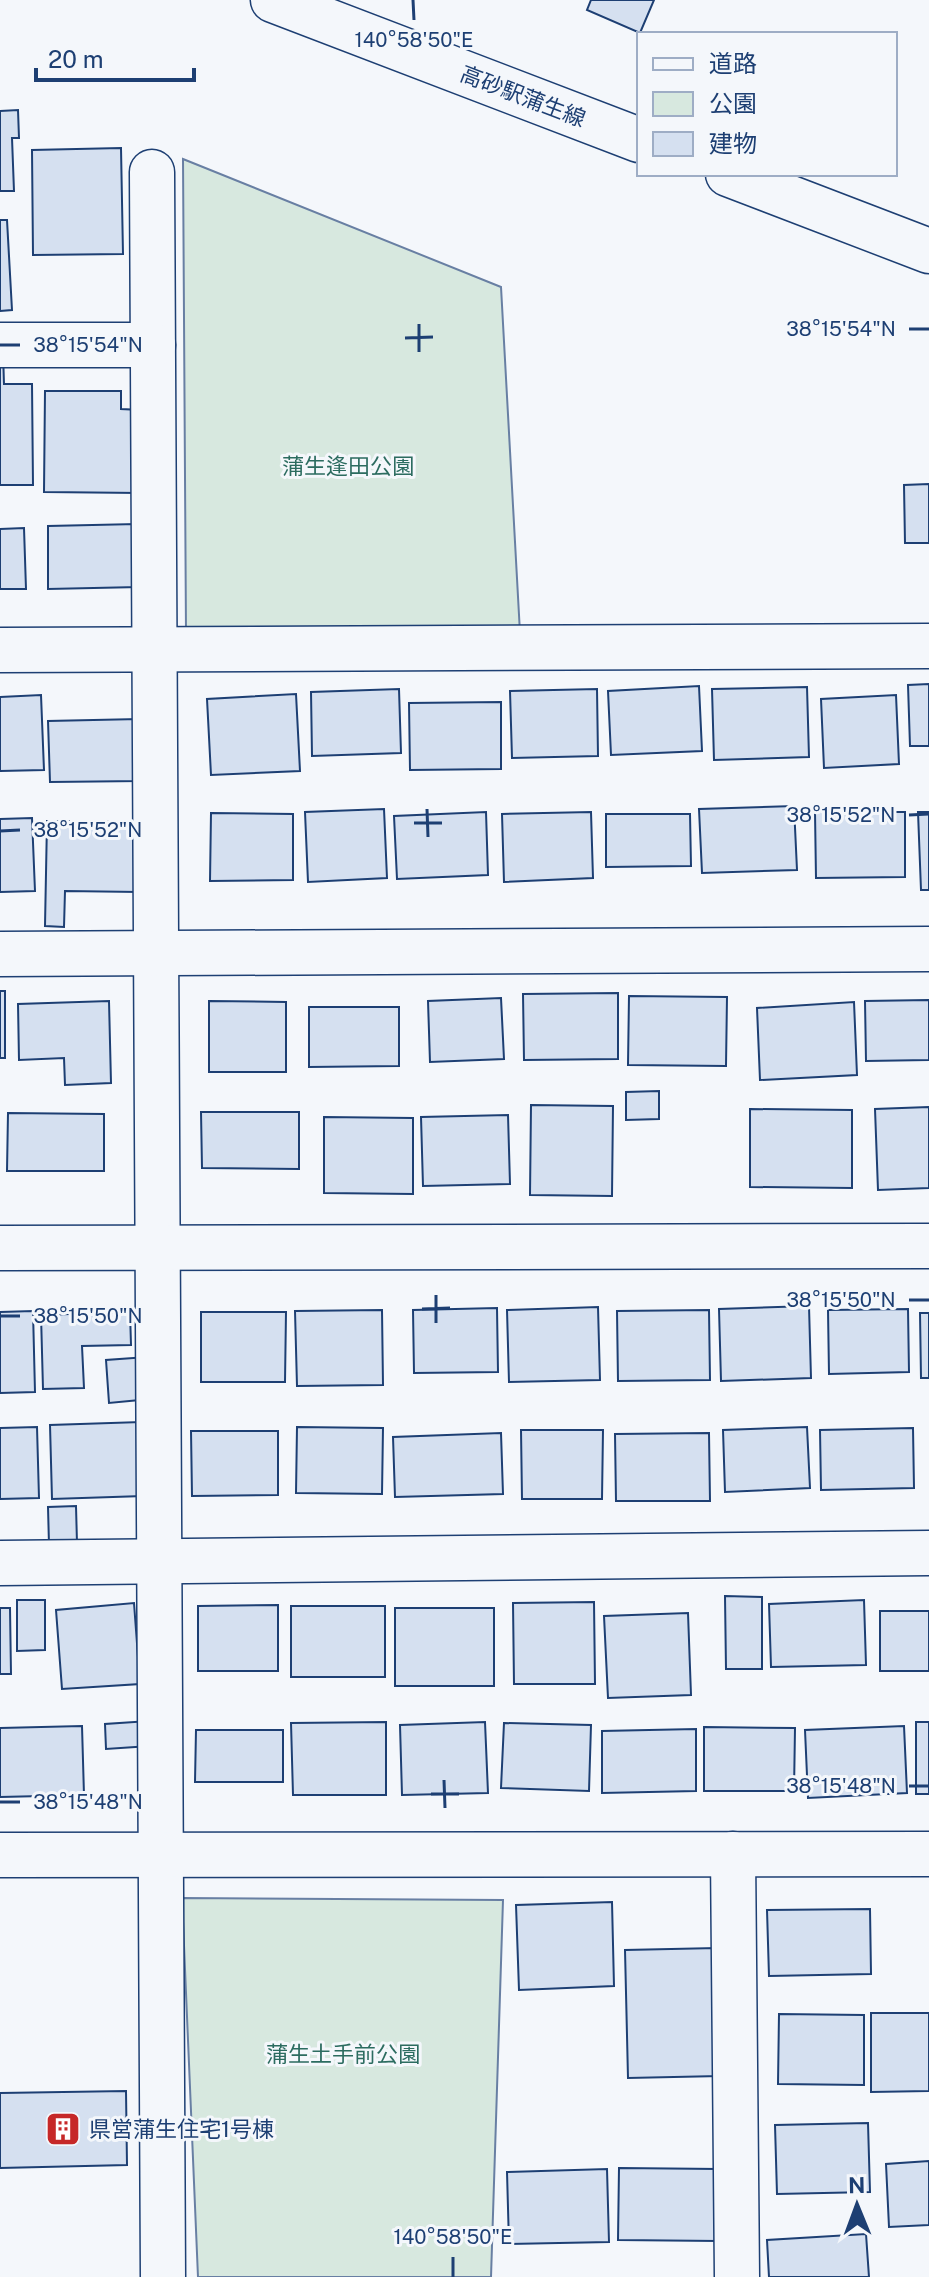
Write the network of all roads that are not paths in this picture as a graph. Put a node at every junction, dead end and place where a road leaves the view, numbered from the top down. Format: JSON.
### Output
{"nodes":[{"id":1,"x":273,"y":0,"type":"edge"},
{"id":2,"x":637,"y":139,"type":"edge"},
{"id":3,"x":152,"y":172,"type":"dead end"},
{"id":4,"x":733,"y":176,"type":"edge"},
{"id":5,"x":929,"y":251,"type":"edge"},
{"id":6,"x":0,"y":345,"type":"edge"},
{"id":7,"x":153,"y":345,"type":"junction"},
{"id":8,"x":929,"y":646,"type":"edge"},
{"id":9,"x":155,"y":649,"type":"junction"},
{"id":10,"x":0,"y":650,"type":"edge"},
{"id":11,"x":929,"y":949,"type":"edge"},
{"id":12,"x":156,"y":953,"type":"junction"},
{"id":13,"x":0,"y":954,"type":"edge"},
{"id":14,"x":929,"y":1246,"type":"edge"},
{"id":15,"x":0,"y":1248,"type":"edge"},
{"id":16,"x":158,"y":1248,"type":"junction"},
{"id":17,"x":929,"y":1553,"type":"edge"},
{"id":18,"x":160,"y":1561,"type":"junction"},
{"id":19,"x":0,"y":1563,"type":"edge"},
{"id":20,"x":733,"y":1854,"type":"junction"},
{"id":21,"x":929,"y":1854,"type":"edge"},
{"id":22,"x":0,"y":1855,"type":"edge"},
{"id":23,"x":161,"y":1855,"type":"junction"},
{"id":24,"x":163,"y":2277,"type":"edge"},
{"id":25,"x":737,"y":2277,"type":"edge"}],
"edges":[{"from":1,"to":2,"type":"street","name":"高砂駅蒲生線"},
{"from":3,"to":7,"type":"street"},
{"from":4,"to":5,"type":"street"},
{"from":6,"to":7,"type":"street"},
{"from":7,"to":9,"type":"street"},
{"from":8,"to":9,"type":"street"},
{"from":9,"to":10,"type":"street"},
{"from":9,"to":12,"type":"street"},
{"from":11,"to":12,"type":"street"},
{"from":12,"to":13,"type":"street"},
{"from":12,"to":16,"type":"street"},
{"from":14,"to":16,"type":"street"},
{"from":15,"to":16,"type":"street"},
{"from":16,"to":18,"type":"street"},
{"from":17,"to":18,"type":"street"},
{"from":18,"to":19,"type":"street"},
{"from":18,"to":23,"type":"street"},
{"from":20,"to":21,"type":"street"},
{"from":20,"to":23,"type":"street"},
{"from":20,"to":25,"type":"street"},
{"from":22,"to":23,"type":"street"},
{"from":23,"to":24,"type":"street"}]}
